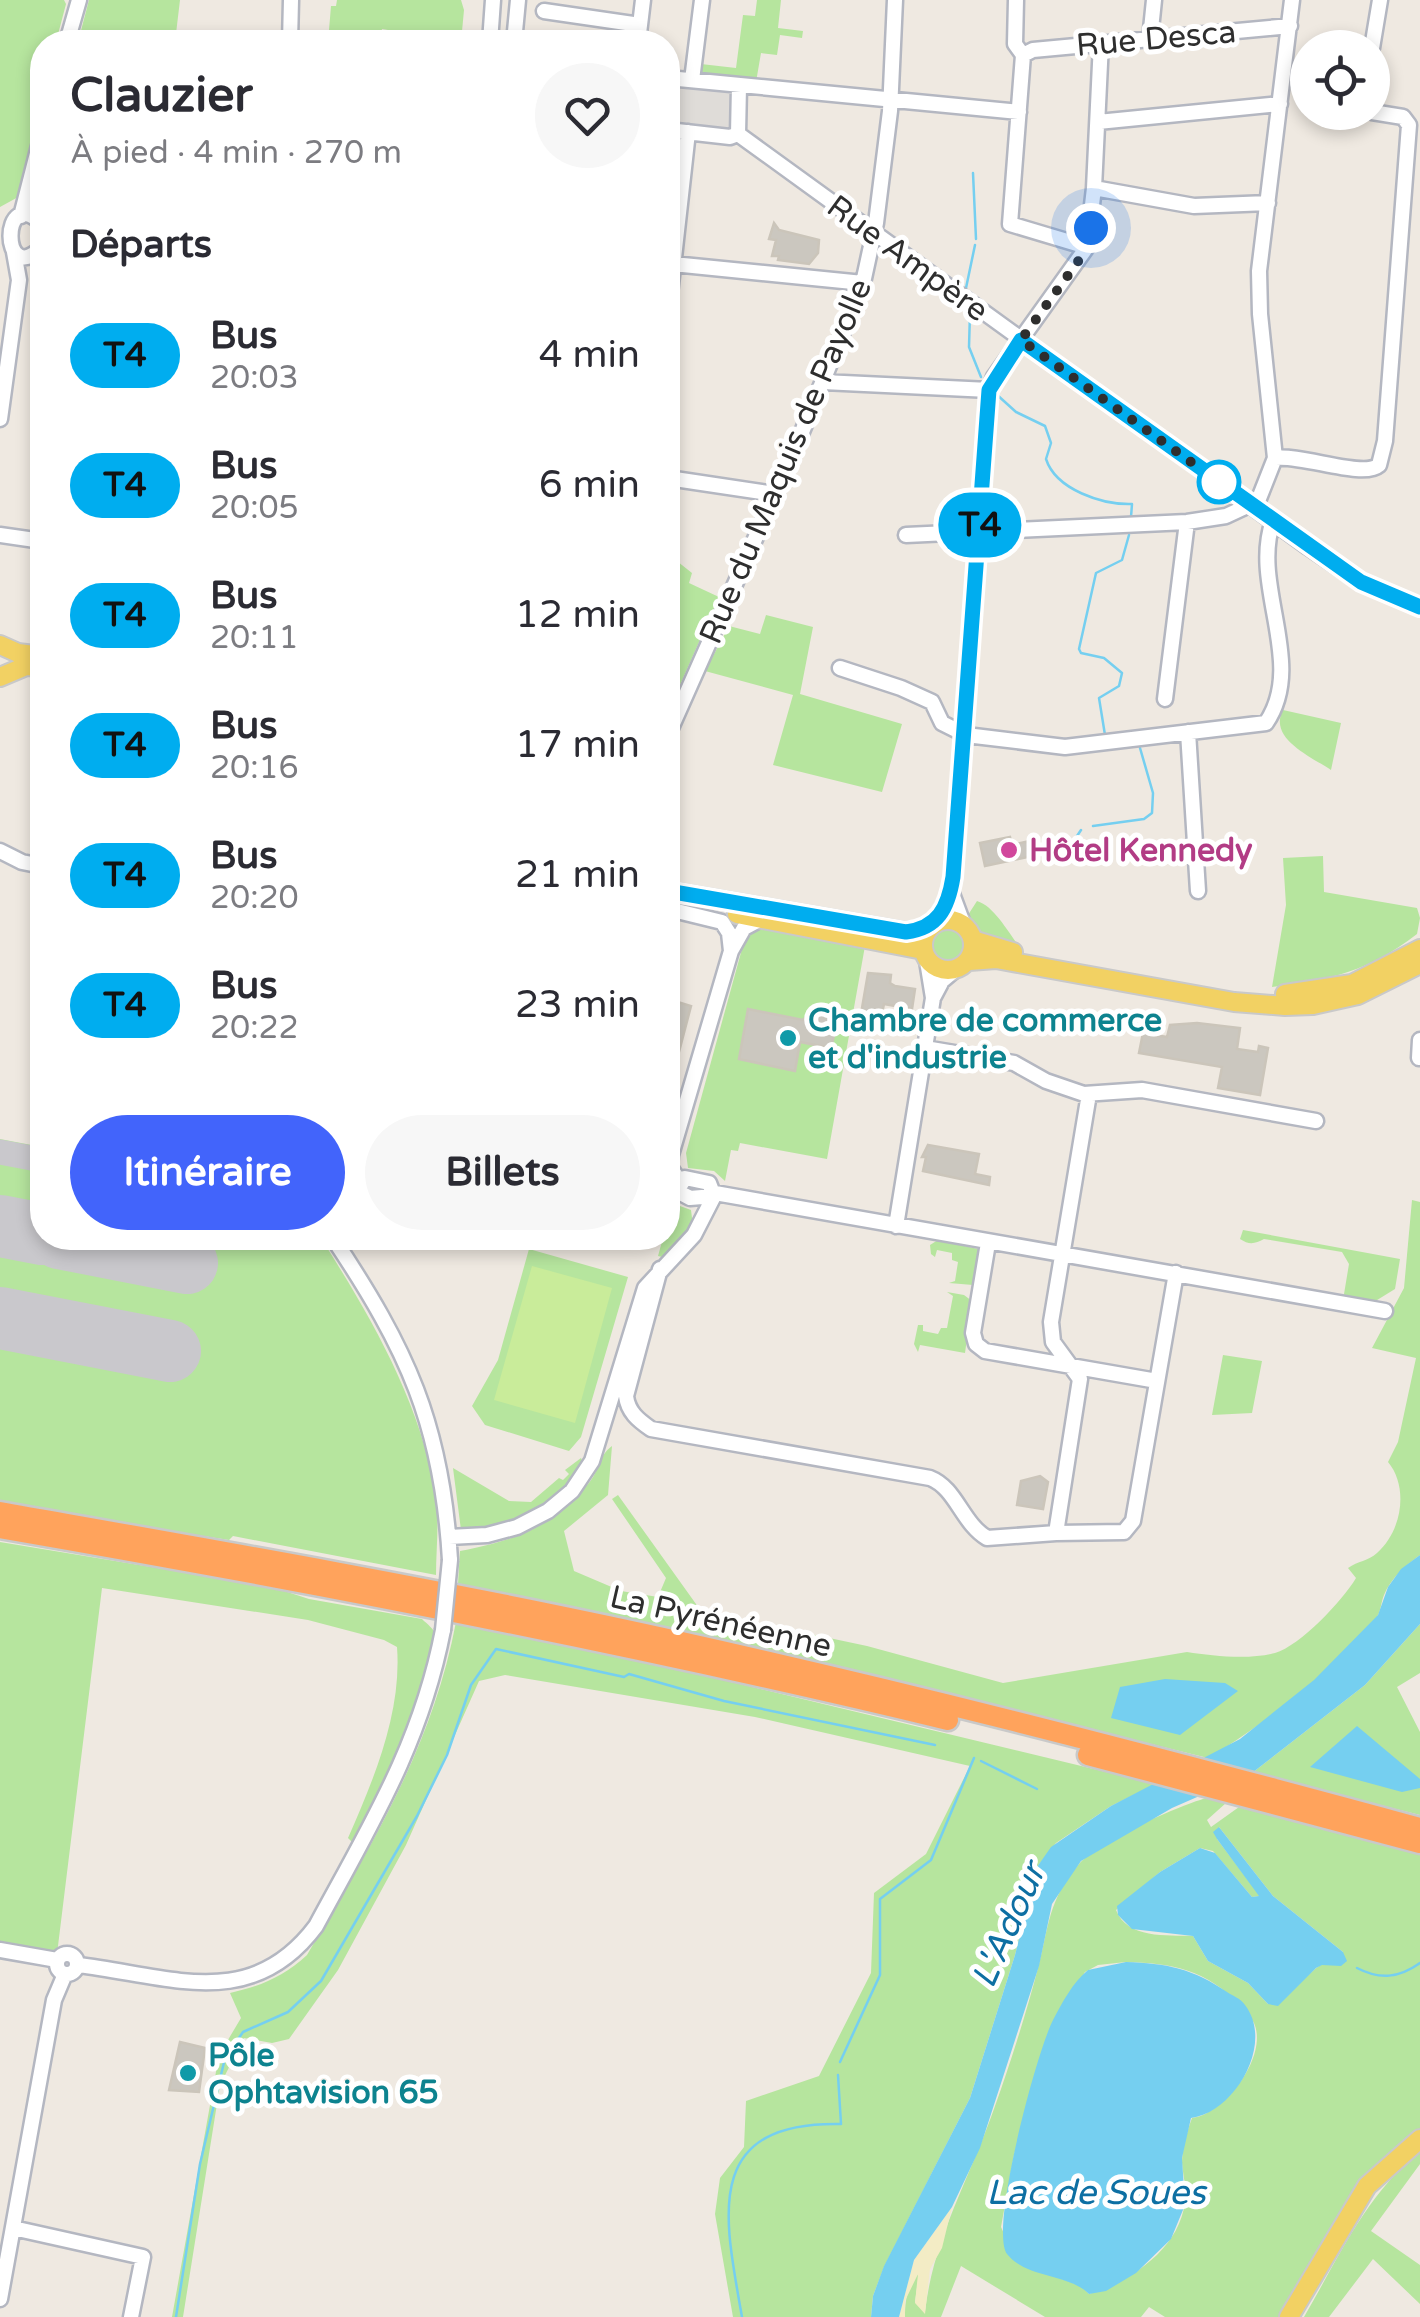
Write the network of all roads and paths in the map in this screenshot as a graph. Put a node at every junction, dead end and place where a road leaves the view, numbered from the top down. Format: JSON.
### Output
{"nodes":[{"id":1,"x":78,"y":0,"type":"edge"},
{"id":2,"x":291,"y":0,"type":"edge"},
{"id":3,"x":492,"y":0,"type":"edge"},
{"id":4,"x":518,"y":0,"type":"edge"},
{"id":5,"x":643,"y":0,"type":"edge"},
{"id":6,"x":702,"y":0,"type":"edge"},
{"id":7,"x":895,"y":0,"type":"edge"},
{"id":8,"x":1016,"y":0,"type":"edge"},
{"id":9,"x":1154,"y":0,"type":"edge"},
{"id":10,"x":1292,"y":0,"type":"edge"},
{"id":11,"x":1380,"y":0,"type":"edge"},
{"id":12,"x":544,"y":11,"type":"dead end"},
{"id":13,"x":640,"y":25,"type":"junction"},
{"id":14,"x":1290,"y":26,"type":"junction"},
{"id":15,"x":70,"y":30,"type":"edge"},
{"id":16,"x":290,"y":30,"type":"edge"},
{"id":17,"x":491,"y":30,"type":"edge"},
{"id":18,"x":515,"y":30,"type":"edge"},
{"id":19,"x":639,"y":30,"type":"edge"},
{"id":20,"x":1375,"y":30,"type":"edge"},
{"id":21,"x":1150,"y":39,"type":"junction"},
{"id":22,"x":1100,"y":43,"type":"junction"},
{"id":23,"x":1023,"y":55,"type":"junction"},
{"id":24,"x":680,"y":79,"type":"edge"},
{"id":25,"x":692,"y":80,"type":"junction"},
{"id":26,"x":739,"y":86,"type":"junction"},
{"id":27,"x":891,"y":100,"type":"junction"},
{"id":28,"x":1280,"y":104,"type":"junction"},
{"id":29,"x":1019,"y":112,"type":"junction"},
{"id":30,"x":1390,"y":115,"type":"edge"},
{"id":31,"x":1098,"y":122,"type":"junction"},
{"id":32,"x":680,"y":131,"type":"edge"},
{"id":33,"x":688,"y":132,"type":"junction"},
{"id":34,"x":738,"y":134,"type":"junction"},
{"id":35,"x":30,"y":180,"type":"edge"},
{"id":36,"x":1094,"y":188,"type":"junction"},
{"id":37,"x":680,"y":202,"type":"edge"},
{"id":38,"x":1268,"y":203,"type":"junction"},
{"id":39,"x":11,"y":219,"type":"edge"},
{"id":40,"x":874,"y":233,"type":"junction"},
{"id":41,"x":7,"y":246,"type":"edge"},
{"id":42,"x":1087,"y":247,"type":"junction"},
{"id":43,"x":30,"y":264,"type":"edge"},
{"id":44,"x":680,"y":265,"type":"edge"},
{"id":45,"x":19,"y":280,"type":"junction"},
{"id":46,"x":863,"y":283,"type":"junction"},
{"id":47,"x":1021,"y":340,"type":"junction"},
{"id":48,"x":823,"y":382,"type":"junction"},
{"id":49,"x":989,"y":390,"type":"junction"},
{"id":50,"x":0,"y":419,"type":"edge"},
{"id":51,"x":1275,"y":458,"type":"junction"},
{"id":52,"x":680,"y":480,"type":"edge"},
{"id":53,"x":775,"y":494,"type":"junction"},
{"id":54,"x":1252,"y":506,"type":"junction"},
{"id":55,"x":1274,"y":521,"type":"junction"},
{"id":56,"x":1187,"y":522,"type":"junction"},
{"id":57,"x":979,"y":533,"type":"junction"},
{"id":58,"x":0,"y":534,"type":"edge"},
{"id":59,"x":906,"y":535,"type":"dead end"},
{"id":60,"x":30,"y":539,"type":"edge"},
{"id":61,"x":1420,"y":607,"type":"edge"},
{"id":62,"x":0,"y":646,"type":"edge"},
{"id":63,"x":30,"y":654,"type":"edge"},
{"id":64,"x":30,"y":666,"type":"edge"},
{"id":65,"x":840,"y":668,"type":"dead end"},
{"id":66,"x":0,"y":674,"type":"edge"},
{"id":67,"x":1165,"y":698,"type":"dead end"},
{"id":68,"x":680,"y":709,"type":"edge"},
{"id":69,"x":1188,"y":732,"type":"junction"},
{"id":70,"x":966,"y":735,"type":"junction"},
{"id":71,"x":0,"y":851,"type":"edge"},
{"id":72,"x":30,"y":864,"type":"edge"},
{"id":73,"x":950,"y":891,"type":"junction"},
{"id":74,"x":1198,"y":891,"type":"dead end"},
{"id":75,"x":680,"y":893,"type":"edge"},
{"id":76,"x":680,"y":904,"type":"edge"},
{"id":77,"x":680,"y":912,"type":"edge"},
{"id":78,"x":760,"y":919,"type":"junction"},
{"id":79,"x":931,"y":927,"type":"junction"},
{"id":80,"x":969,"y":933,"type":"junction"},
{"id":81,"x":1420,"y":949,"type":"edge"},
{"id":82,"x":731,"y":952,"type":"junction"},
{"id":83,"x":925,"y":956,"type":"junction"},
{"id":84,"x":1420,"y":965,"type":"edge"},
{"id":85,"x":962,"y":966,"type":"junction"},
{"id":86,"x":933,"y":998,"type":"junction"},
{"id":87,"x":1420,"y":1040,"type":"edge"},
{"id":88,"x":925,"y":1048,"type":"junction"},
{"id":89,"x":1418,"y":1058,"type":"edge"},
{"id":90,"x":1089,"y":1094,"type":"junction"},
{"id":91,"x":1316,"y":1121,"type":"dead end"},
{"id":92,"x":680,"y":1125,"type":"edge"},
{"id":93,"x":680,"y":1182,"type":"edge"},
{"id":94,"x":680,"y":1193,"type":"edge"},
{"id":95,"x":714,"y":1195,"type":"junction"},
{"id":96,"x":690,"y":1198,"type":"junction"},
{"id":97,"x":701,"y":1220,"type":"junction"},
{"id":98,"x":896,"y":1226,"type":"junction"},
{"id":99,"x":988,"y":1243,"type":"junction"},
{"id":100,"x":680,"y":1249,"type":"edge"},
{"id":101,"x":340,"y":1250,"type":"edge"},
{"id":102,"x":679,"y":1250,"type":"edge"},
{"id":103,"x":1062,"y":1255,"type":"junction"},
{"id":104,"x":660,"y":1269,"type":"junction"},
{"id":105,"x":1176,"y":1274,"type":"junction"},
{"id":106,"x":1385,"y":1311,"type":"dead end"},
{"id":107,"x":1073,"y":1366,"type":"junction"},
{"id":108,"x":1157,"y":1381,"type":"junction"},
{"id":109,"x":0,"y":1512,"type":"edge"},
{"id":110,"x":0,"y":1528,"type":"edge"},
{"id":111,"x":1056,"y":1533,"type":"junction"},
{"id":112,"x":449,"y":1537,"type":"junction"},
{"id":113,"x":1138,"y":1760,"type":"junction"},
{"id":114,"x":1260,"y":1792,"type":"junction"},
{"id":115,"x":1420,"y":1828,"type":"edge"},
{"id":116,"x":1420,"y":1843,"type":"edge"},
{"id":117,"x":0,"y":1950,"type":"edge"},
{"id":118,"x":67,"y":1966,"type":"junction"},
{"id":119,"x":1420,"y":2139,"type":"edge"},
{"id":120,"x":13,"y":2228,"type":"junction"},
{"id":121,"x":0,"y":2299,"type":"edge"},
{"id":122,"x":130,"y":2317,"type":"edge"},
{"id":123,"x":1288,"y":2317,"type":"edge"}],
"edges":[{"from":1,"to":15,"type":"street"},
{"from":2,"to":16,"type":"street"},
{"from":3,"to":17,"type":"street"},
{"from":4,"to":18,"type":"street"},
{"from":5,"to":13,"type":"street"},
{"from":6,"to":25,"type":"street"},
{"from":7,"to":27,"type":"street","name":"Rue du Maquis de Payolle"},
{"from":8,"to":23,"type":"street"},
{"from":9,"to":21,"type":"street"},
{"from":10,"to":14,"type":"street"},
{"from":11,"to":20,"type":"street"},
{"from":12,"to":13,"type":"street"},
{"from":13,"to":19,"type":"street"},
{"from":14,"to":21,"type":"street","name":"Rue Desca"},
{"from":14,"to":28,"type":"street"},
{"from":21,"to":22,"type":"street","name":"Rue Desca"},
{"from":22,"to":23,"type":"street","name":"Rue Desca"},
{"from":22,"to":31,"type":"street"},
{"from":23,"to":29,"type":"street"},
{"from":24,"to":25,"type":"street"},
{"from":25,"to":26,"type":"street"},
{"from":26,"to":27,"type":"street"},
{"from":26,"to":34,"type":"street"},
{"from":27,"to":29,"type":"street"},
{"from":27,"to":40,"type":"street","name":"Rue du Maquis de Payolle"},
{"from":28,"to":31,"type":"street"},
{"from":28,"to":38,"type":"street"},
{"from":29,"to":42,"type":"street"},
{"from":30,"to":51,"type":"street"},
{"from":31,"to":36,"type":"street"},
{"from":32,"to":33,"type":"street"},
{"from":33,"to":34,"type":"street"},
{"from":33,"to":37,"type":"street"},
{"from":34,"to":40,"type":"street","name":"Rue Ampère"},
{"from":35,"to":39,"type":"street"},
{"from":36,"to":38,"type":"street"},
{"from":36,"to":42,"type":"street"},
{"from":38,"to":51,"type":"street"},
{"from":39,"to":41,"type":"street"},
{"from":40,"to":46,"type":"street","name":"Rue du Maquis de Payolle"},
{"from":40,"to":47,"type":"street","name":"Rue Ampère"},
{"from":41,"to":45,"type":"street"},
{"from":42,"to":47,"type":"street"},
{"from":43,"to":45,"type":"street"},
{"from":44,"to":46,"type":"street"},
{"from":45,"to":50,"type":"street"},
{"from":46,"to":48,"type":"street","name":"Rue du Maquis de Payolle"},
{"from":47,"to":49,"type":"street"},
{"from":47,"to":54,"type":"street","name":"Rue Ampère"},
{"from":48,"to":49,"type":"street"},
{"from":48,"to":53,"type":"street","name":"Rue du Maquis de Payolle"},
{"from":49,"to":57,"type":"street"},
{"from":51,"to":54,"type":"street"},
{"from":52,"to":53,"type":"street"},
{"from":53,"to":68,"type":"street","name":"Rue du Maquis de Payolle"},
{"from":54,"to":55,"type":"street","name":"Rue Ampère"},
{"from":54,"to":56,"type":"street"},
{"from":55,"to":61,"type":"street","name":"Rue Ampère"},
{"from":55,"to":69,"type":"street"},
{"from":56,"to":57,"type":"street"},
{"from":56,"to":67,"type":"street"},
{"from":57,"to":59,"type":"street"},
{"from":57,"to":70,"type":"street"},
{"from":58,"to":60,"type":"street"},
{"from":62,"to":63,"type":"main road"},
{"from":62,"to":66,"type":"main road"},
{"from":64,"to":66,"type":"main road"},
{"from":65,"to":70,"type":"street"},
{"from":69,"to":70,"type":"street"},
{"from":69,"to":74,"type":"street"},
{"from":70,"to":73,"type":"street"},
{"from":71,"to":72,"type":"street"},
{"from":73,"to":79,"type":"street"},
{"from":73,"to":80,"type":"street"},
{"from":75,"to":79,"type":"main road"},
{"from":76,"to":78,"type":"main road"},
{"from":77,"to":82,"type":"street"},
{"from":78,"to":82,"type":"street"},
{"from":78,"to":83,"type":"main road"},
{"from":79,"to":80,"type":"main road"},
{"from":79,"to":83,"type":"main road"},
{"from":80,"to":81,"type":"main road"},
{"from":80,"to":85,"type":"main road"},
{"from":82,"to":92,"type":"street"},
{"from":83,"to":85,"type":"main road"},
{"from":83,"to":86,"type":"street"},
{"from":84,"to":85,"type":"main road"},
{"from":85,"to":86,"type":"street"},
{"from":86,"to":88,"type":"street"},
{"from":87,"to":89,"type":"street"},
{"from":88,"to":90,"type":"street"},
{"from":88,"to":98,"type":"street"},
{"from":90,"to":91,"type":"street"},
{"from":90,"to":103,"type":"street"},
{"from":93,"to":95,"type":"street"},
{"from":94,"to":96,"type":"street"},
{"from":95,"to":96,"type":"street"},
{"from":95,"to":97,"type":"street"},
{"from":95,"to":98,"type":"street"},
{"from":96,"to":97,"type":"street"},
{"from":97,"to":100,"type":"street"},
{"from":98,"to":99,"type":"street"},
{"from":99,"to":103,"type":"street"},
{"from":99,"to":107,"type":"street"},
{"from":101,"to":112,"type":"street"},
{"from":102,"to":104,"type":"street"},
{"from":103,"to":105,"type":"street"},
{"from":103,"to":107,"type":"street"},
{"from":104,"to":111,"type":"street"},
{"from":104,"to":112,"type":"street"},
{"from":105,"to":106,"type":"street"},
{"from":105,"to":108,"type":"street"},
{"from":107,"to":108,"type":"street"},
{"from":107,"to":111,"type":"street"},
{"from":108,"to":111,"type":"street"},
{"from":109,"to":113,"type":"highway","name":"La Pyrénéenne"},
{"from":110,"to":113,"type":"highway","name":"La Pyrénéenne"},
{"from":112,"to":118,"type":"street","bridge":true},
{"from":113,"to":114,"type":"highway","name":"La Pyrénéenne"},
{"from":114,"to":115,"type":"highway","name":"La Pyrénéenne"},
{"from":114,"to":116,"type":"highway","name":"La Pyrénéenne"},
{"from":117,"to":118,"type":"street"},
{"from":118,"to":120,"type":"street"},
{"from":119,"to":123,"type":"main road"},
{"from":120,"to":121,"type":"street"},
{"from":120,"to":122,"type":"street"}]}
